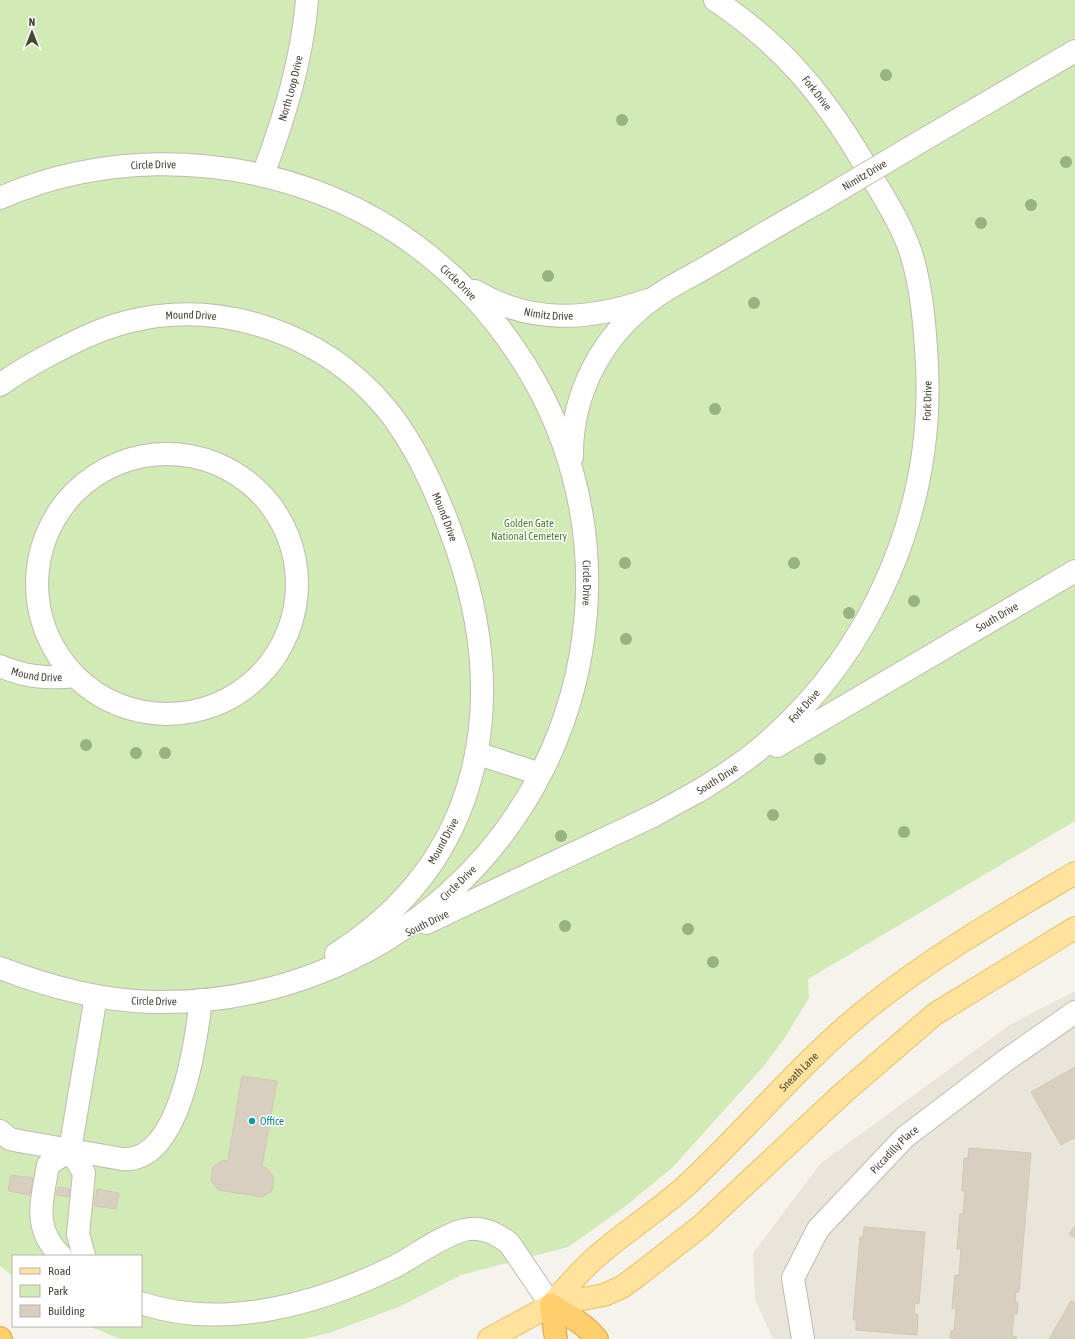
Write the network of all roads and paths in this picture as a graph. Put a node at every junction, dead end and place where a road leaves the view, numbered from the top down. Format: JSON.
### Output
{"nodes":[{"id":1,"x":307,"y":0,"type":"edge"},
{"id":2,"x":715,"y":0,"type":"edge"},
{"id":3,"x":1075,"y":51,"type":"edge"},
{"id":4,"x":263,"y":175,"type":"junction"},
{"id":5,"x":0,"y":198,"type":"edge"},
{"id":6,"x":451,"y":274,"type":"junction"},
{"id":7,"x":654,"y":298,"type":"junction"},
{"id":8,"x":0,"y":386,"type":"edge"},
{"id":9,"x":576,"y":486,"type":"junction"},
{"id":10,"x":1075,"y":571,"type":"edge"},
{"id":11,"x":0,"y":666,"type":"edge"},
{"id":12,"x":75,"y":676,"type":"junction"},
{"id":13,"x":476,"y":753,"type":"junction"},
{"id":14,"x":540,"y":774,"type":"junction"},
{"id":15,"x":697,"y":792,"type":"junction"},
{"id":16,"x":1075,"y":873,"type":"edge"},
{"id":17,"x":1075,"y":928,"type":"edge"},
{"id":18,"x":345,"y":962,"type":"junction"},
{"id":19,"x":0,"y":968,"type":"edge"},
{"id":20,"x":284,"y":985,"type":"junction"},
{"id":21,"x":96,"y":996,"type":"junction"},
{"id":22,"x":201,"y":1000,"type":"junction"},
{"id":23,"x":1075,"y":1012,"type":"edge"},
{"id":24,"x":0,"y":1131,"type":"edge"},
{"id":25,"x":70,"y":1150,"type":"junction"},
{"id":26,"x":60,"y":1255,"type":"edge"},
{"id":27,"x":84,"y":1255,"type":"edge"},
{"id":28,"x":142,"y":1303,"type":"edge"},
{"id":29,"x":551,"y":1305,"type":"junction"},
{"id":30,"x":489,"y":1339,"type":"edge"},
{"id":31,"x":556,"y":1339,"type":"edge"},
{"id":32,"x":597,"y":1339,"type":"edge"},
{"id":33,"x":803,"y":1339,"type":"edge"}],
"edges":[{"from":1,"to":4,"type":"street","name":"North Loop Drive"},
{"from":2,"to":15,"type":"street","name":"Fork Drive"},
{"from":3,"to":7,"type":"street","name":"Nimitz Drive","bridge":true},
{"from":4,"to":5,"type":"street","name":"Circle Drive"},
{"from":4,"to":6,"type":"street","name":"Circle Drive"},
{"from":6,"to":7,"type":"street","name":"Nimitz Drive"},
{"from":6,"to":9,"type":"street","name":"Circle Drive"},
{"from":7,"to":9,"type":"street","name":"Nimitz Drive"},
{"from":8,"to":13,"type":"street","name":"Mound Drive"},
{"from":9,"to":14,"type":"street","name":"Circle Drive"},
{"from":10,"to":15,"type":"street","name":"South Drive"},
{"from":11,"to":12,"type":"street","name":"Mound Drive"},
{"from":12,"to":12,"type":"street"},
{"from":13,"to":14,"type":"street"},
{"from":13,"to":20,"type":"street","name":"Mound Drive"},
{"from":14,"to":18,"type":"street","name":"Circle Drive"},
{"from":15,"to":18,"type":"street","name":"South Drive"},
{"from":16,"to":29,"type":"main road","name":"Sneath Lane"},
{"from":17,"to":29,"type":"main road","name":"Sneath Lane"},
{"from":18,"to":20,"type":"street","name":"Circle Drive"},
{"from":19,"to":21,"type":"street","name":"Circle Drive"},
{"from":20,"to":22,"type":"street","name":"Circle Drive"},
{"from":21,"to":22,"type":"street","name":"Circle Drive"},
{"from":21,"to":25,"type":"street"},
{"from":22,"to":25,"type":"street"},
{"from":23,"to":33,"type":"street","name":"Piccadilly Place"},
{"from":24,"to":25,"type":"street"},
{"from":25,"to":26,"type":"street"},
{"from":25,"to":27,"type":"street"},
{"from":28,"to":29,"type":"street"},
{"from":29,"to":30,"type":"main road","name":"Sneath Lane"},
{"from":29,"to":31,"type":"highway"},
{"from":29,"to":32,"type":"highway"}]}
